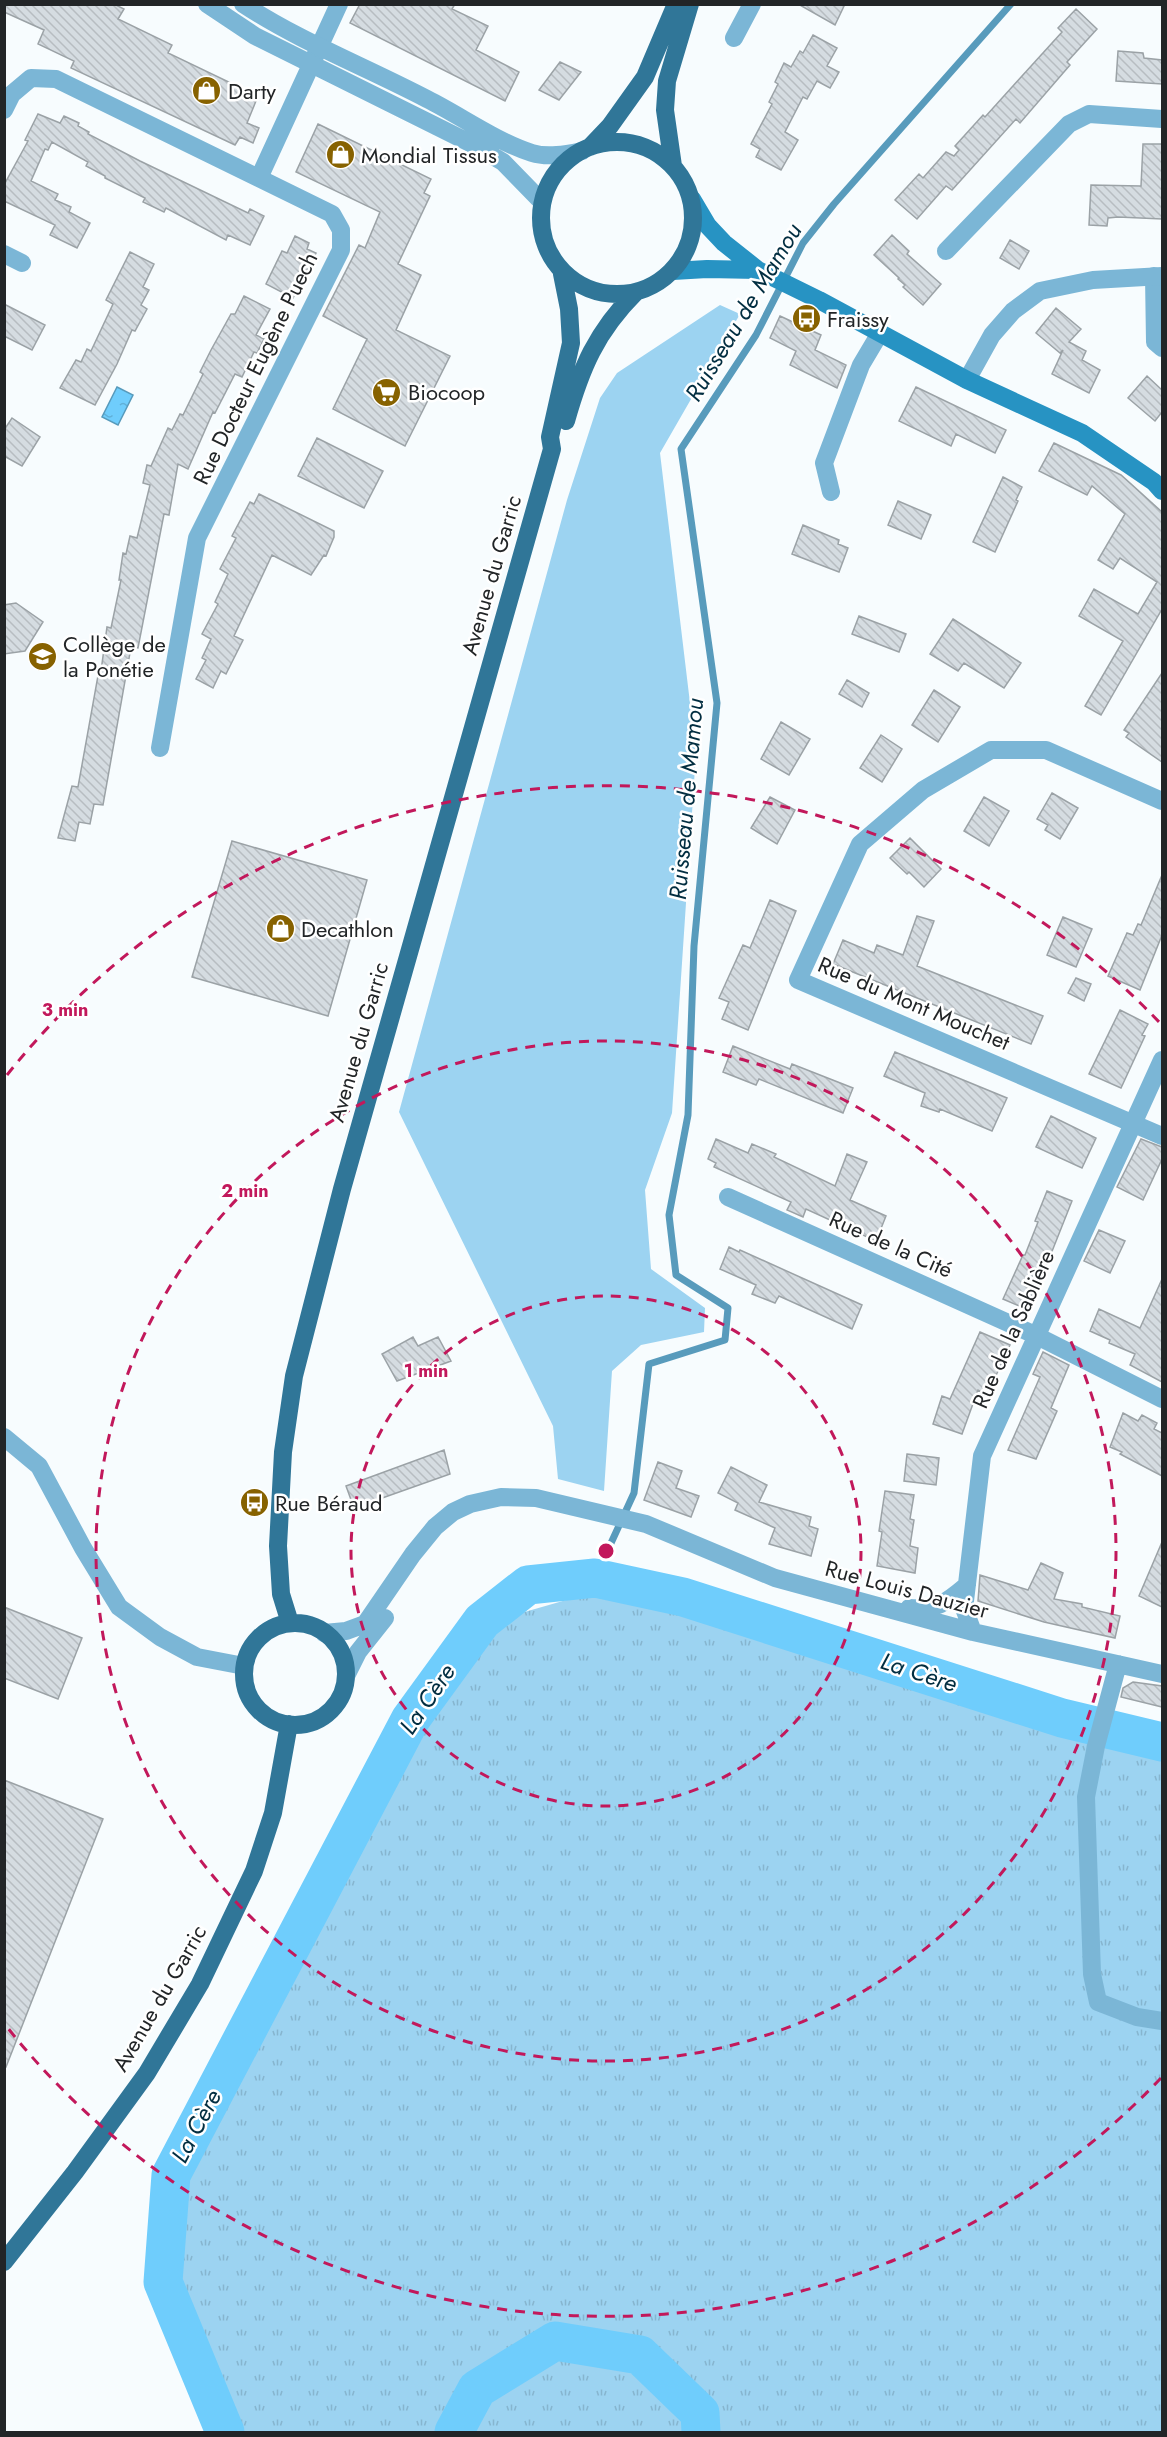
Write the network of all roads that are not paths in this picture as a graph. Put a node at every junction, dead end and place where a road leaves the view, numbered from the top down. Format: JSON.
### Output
{"nodes":[{"id":1,"x":207,"y":4,"type":"edge"},
{"id":2,"x":243,"y":4,"type":"edge"},
{"id":3,"x":339,"y":4,"type":"edge"},
{"id":4,"x":676,"y":4,"type":"edge"},
{"id":5,"x":690,"y":4,"type":"edge"},
{"id":6,"x":752,"y":4,"type":"edge"},
{"id":7,"x":734,"y":38,"type":"dead end"},
{"id":8,"x":319,"y":46,"type":"junction"},
{"id":9,"x":311,"y":63,"type":"junction"},
{"id":10,"x":4,"y":110,"type":"edge"},
{"id":11,"x":1162,"y":119,"type":"edge"},
{"id":12,"x":586,"y":149,"type":"junction"},
{"id":13,"x":673,"y":166,"type":"junction"},
{"id":14,"x":259,"y":178,"type":"junction"},
{"id":15,"x":692,"y":199,"type":"junction"},
{"id":16,"x":542,"y":202,"type":"junction"},
{"id":17,"x":946,"y":250,"type":"dead end"},
{"id":18,"x":4,"y":254,"type":"edge"},
{"id":19,"x":22,"y":263,"type":"dead end"},
{"id":20,"x":758,"y":270,"type":"junction"},
{"id":21,"x":673,"y":271,"type":"junction"},
{"id":22,"x":562,"y":274,"type":"junction"},
{"id":23,"x":1158,"y":276,"type":"edge"},
{"id":24,"x":636,"y":292,"type":"junction"},
{"id":25,"x":880,"y":333,"type":"junction"},
{"id":26,"x":1162,"y":348,"type":"edge"},
{"id":27,"x":968,"y":380,"type":"junction"},
{"id":28,"x":552,"y":449,"type":"junction"},
{"id":29,"x":1162,"y":491,"type":"edge"},
{"id":30,"x":831,"y":492,"type":"dead end"},
{"id":31,"x":159,"y":748,"type":"dead end"},
{"id":32,"x":1162,"y":801,"type":"edge"},
{"id":33,"x":1162,"y":1060,"type":"edge"},
{"id":34,"x":1134,"y":1123,"type":"junction"},
{"id":35,"x":1162,"y":1136,"type":"edge"},
{"id":36,"x":728,"y":1197,"type":"dead end"},
{"id":37,"x":1035,"y":1335,"type":"junction"},
{"id":38,"x":1162,"y":1399,"type":"edge"},
{"id":39,"x":4,"y":1437,"type":"edge"},
{"id":40,"x":403,"y":1572,"type":"junction"},
{"id":41,"x":967,"y":1585,"type":"junction"},
{"id":42,"x":860,"y":1602,"type":"junction"},
{"id":43,"x":290,"y":1623,"type":"junction"},
{"id":44,"x":972,"y":1632,"type":"junction"},
{"id":45,"x":324,"y":1633,"type":"junction"},
{"id":46,"x":1118,"y":1664,"type":"junction"},
{"id":47,"x":244,"y":1666,"type":"junction"},
{"id":48,"x":1162,"y":1674,"type":"edge"},
{"id":49,"x":346,"y":1676,"type":"junction"},
{"id":50,"x":289,"y":1724,"type":"junction"},
{"id":51,"x":1162,"y":2021,"type":"edge"},
{"id":52,"x":4,"y":2262,"type":"edge"}],
"edges":[{"from":1,"to":9,"type":"street"},
{"from":2,"to":8,"type":"street"},
{"from":3,"to":8,"type":"street"},
{"from":4,"to":12,"type":"main road"},
{"from":5,"to":13,"type":"main road"},
{"from":6,"to":7,"type":"street"},
{"from":8,"to":9,"type":"street"},
{"from":8,"to":12,"type":"street"},
{"from":9,"to":14,"type":"street"},
{"from":9,"to":16,"type":"street"},
{"from":10,"to":14,"type":"street"},
{"from":11,"to":17,"type":"street"},
{"from":12,"to":13,"type":"main road"},
{"from":12,"to":16,"type":"main road"},
{"from":13,"to":15,"type":"main road"},
{"from":14,"to":31,"type":"street","name":"Rue Docteur Eugène Puech"},
{"from":15,"to":20,"type":"main road"},
{"from":15,"to":21,"type":"main road"},
{"from":16,"to":22,"type":"main road"},
{"from":18,"to":19,"type":"street"},
{"from":20,"to":21,"type":"main road"},
{"from":20,"to":25,"type":"main road"},
{"from":21,"to":24,"type":"main road"},
{"from":22,"to":24,"type":"main road"},
{"from":22,"to":28,"type":"main road","name":"Avenue du Garric"},
{"from":23,"to":26,"type":"street"},
{"from":23,"to":27,"type":"street"},
{"from":24,"to":28,"type":"main road","name":"Avenue du Garric"},
{"from":25,"to":27,"type":"main road"},
{"from":25,"to":30,"type":"street"},
{"from":27,"to":29,"type":"main road"},
{"from":28,"to":43,"type":"main road","name":"Avenue du Garric"},
{"from":32,"to":34,"type":"street","name":"Rue du Mont Mouchet"},
{"from":33,"to":34,"type":"street","name":"Rue de la Sablière"},
{"from":34,"to":35,"type":"street"},
{"from":34,"to":37,"type":"street","name":"Rue de la Sablière"},
{"from":36,"to":37,"type":"street","name":"Rue de la Cité"},
{"from":37,"to":38,"type":"street","name":"Rue de la Cité"},
{"from":37,"to":41,"type":"street","name":"Rue de la Sablière"},
{"from":39,"to":47,"type":"street"},
{"from":40,"to":42,"type":"street","name":"Rue Louis Dauzier"},
{"from":40,"to":45,"type":"street"},
{"from":40,"to":49,"type":"street"},
{"from":41,"to":42,"type":"street"},
{"from":41,"to":44,"type":"street","name":"Rue de la Sablière"},
{"from":42,"to":44,"type":"street","name":"Rue Louis Dauzier"},
{"from":43,"to":45,"type":"main road"},
{"from":43,"to":47,"type":"main road"},
{"from":44,"to":46,"type":"street","name":"Rue Louis Dauzier"},
{"from":45,"to":49,"type":"main road"},
{"from":46,"to":48,"type":"street","name":"Rue Louis Dauzier"},
{"from":46,"to":51,"type":"street"},
{"from":47,"to":50,"type":"main road"},
{"from":49,"to":50,"type":"main road"},
{"from":50,"to":52,"type":"main road","name":"Avenue du Garric"}]}
